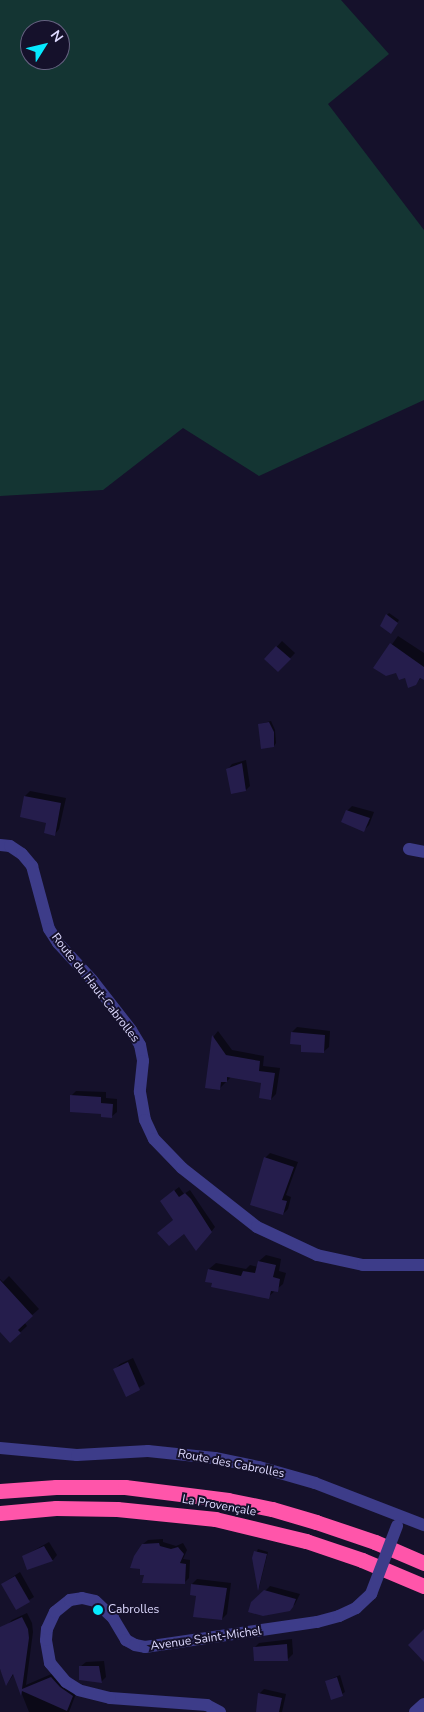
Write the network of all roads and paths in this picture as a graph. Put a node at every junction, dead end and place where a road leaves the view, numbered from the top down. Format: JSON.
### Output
{"nodes":[{"id":1,"x":0,"y":845,"type":"edge"},
{"id":2,"x":409,"y":849,"type":"dead end"},
{"id":3,"x":424,"y":852,"type":"edge"},
{"id":4,"x":424,"y":1265,"type":"edge"},
{"id":5,"x":0,"y":1448,"type":"edge"},
{"id":6,"x":0,"y":1491,"type":"edge"},
{"id":7,"x":0,"y":1513,"type":"edge"},
{"id":8,"x":399,"y":1521,"type":"junction"},
{"id":9,"x":424,"y":1525,"type":"edge"},
{"id":10,"x":424,"y":1563,"type":"edge"},
{"id":11,"x":424,"y":1586,"type":"edge"},
{"id":12,"x":424,"y":1704,"type":"edge"},
{"id":13,"x":220,"y":1712,"type":"edge"},
{"id":14,"x":416,"y":1712,"type":"edge"}],
"edges":[{"from":1,"to":4,"type":"street","name":"Route du Haut-Cabrolles"},
{"from":2,"to":3,"type":"street"},
{"from":5,"to":8,"type":"street","name":"Route des Cabrolles"},
{"from":6,"to":10,"type":"highway","name":"La Provençale"},
{"from":7,"to":11,"type":"highway","name":"La Provençale"},
{"from":8,"to":9,"type":"street","name":"Route des Cabrolles"},
{"from":8,"to":13,"type":"street","name":"Avenue Saint-Michel","bridge":true},
{"from":12,"to":14,"type":"street"}]}
